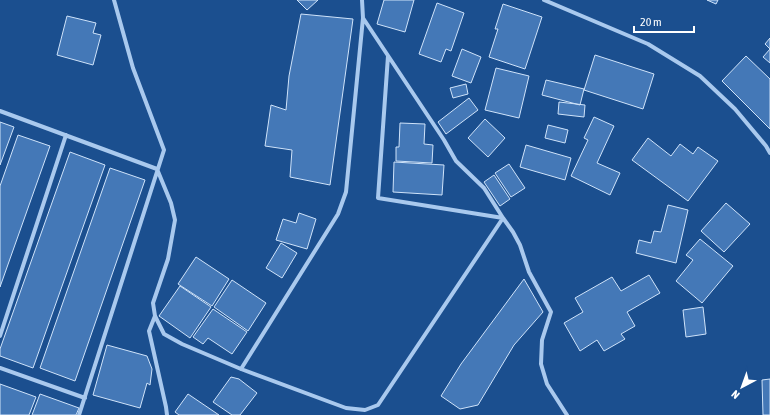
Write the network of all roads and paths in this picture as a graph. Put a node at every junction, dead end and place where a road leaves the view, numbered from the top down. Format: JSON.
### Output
{"nodes":[{"id":1,"x":114,"y":0,"type":"edge"},
{"id":2,"x":362,"y":0,"type":"edge"},
{"id":3,"x":544,"y":0,"type":"edge"},
{"id":4,"x":363,"y":18,"type":"junction"},
{"id":5,"x":388,"y":56,"type":"junction"},
{"id":6,"x":0,"y":111,"type":"edge"},
{"id":7,"x":66,"y":135,"type":"junction"},
{"id":8,"x":770,"y":153,"type":"edge"},
{"id":9,"x":157,"y":169,"type":"junction"},
{"id":10,"x":503,"y":218,"type":"junction"},
{"id":11,"x":155,"y":316,"type":"junction"},
{"id":12,"x":0,"y":336,"type":"edge"},
{"id":13,"x":0,"y":368,"type":"edge"},
{"id":14,"x":241,"y":369,"type":"junction"},
{"id":15,"x":85,"y":398,"type":"junction"},
{"id":16,"x":79,"y":415,"type":"edge"},
{"id":17,"x":166,"y":415,"type":"edge"},
{"id":18,"x":567,"y":415,"type":"edge"}],
"edges":[{"from":1,"to":9,"type":"street"},
{"from":2,"to":4,"type":"street"},
{"from":3,"to":8,"type":"street"},
{"from":4,"to":5,"type":"street"},
{"from":4,"to":14,"type":"street"},
{"from":5,"to":10,"type":"street"},
{"from":5,"to":10,"type":"street"},
{"from":6,"to":7,"type":"street"},
{"from":7,"to":9,"type":"street"},
{"from":7,"to":12,"type":"street"},
{"from":9,"to":11,"type":"street"},
{"from":9,"to":15,"type":"street"},
{"from":10,"to":14,"type":"street"},
{"from":10,"to":18,"type":"street"},
{"from":11,"to":14,"type":"street"},
{"from":11,"to":17,"type":"street"},
{"from":13,"to":15,"type":"street"},
{"from":15,"to":16,"type":"street"}]}
